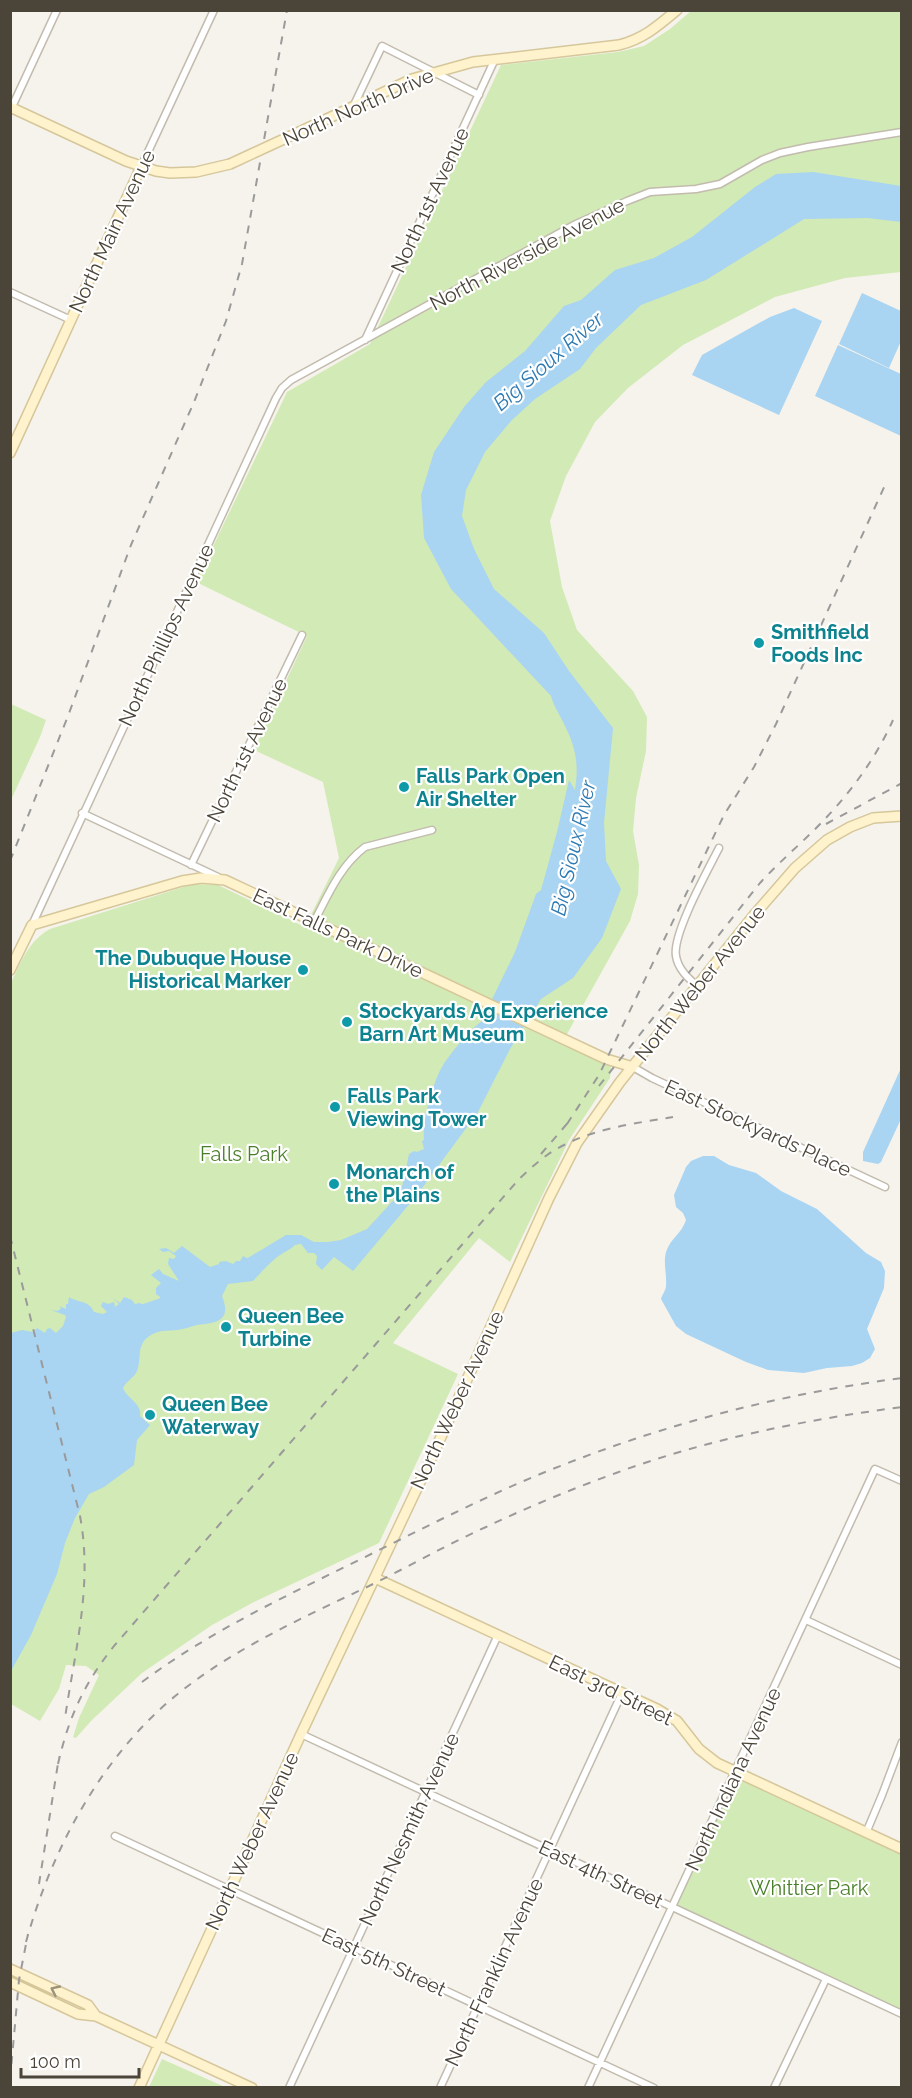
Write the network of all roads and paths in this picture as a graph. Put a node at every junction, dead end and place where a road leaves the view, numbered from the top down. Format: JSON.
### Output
{"nodes":[{"id":1,"x":57,"y":10,"type":"edge"},
{"id":2,"x":214,"y":10,"type":"edge"},
{"id":3,"x":677,"y":10,"type":"edge"},
{"id":4,"x":495,"y":59,"type":"junction"},
{"id":5,"x":435,"y":72,"type":"junction"},
{"id":6,"x":479,"y":95,"type":"junction"},
{"id":7,"x":354,"y":106,"type":"junction"},
{"id":8,"x":11,"y":108,"type":"edge"},
{"id":9,"x":902,"y":132,"type":"edge"},
{"id":10,"x":141,"y":167,"type":"junction"},
{"id":11,"x":10,"y":292,"type":"edge"},
{"id":12,"x":71,"y":320,"type":"junction"},
{"id":13,"x":365,"y":340,"type":"junction"},
{"id":14,"x":10,"y":453,"type":"edge"},
{"id":15,"x":302,"y":635,"type":"dead end"},
{"id":16,"x":82,"y":813,"type":"junction"},
{"id":17,"x":902,"y":816,"type":"edge"},
{"id":18,"x":432,"y":830,"type":"dead end"},
{"id":19,"x":719,"y":848,"type":"dead end"},
{"id":20,"x":192,"y":865,"type":"junction"},
{"id":21,"x":225,"y":880,"type":"junction"},
{"id":22,"x":314,"y":922,"type":"junction"},
{"id":23,"x":32,"y":926,"type":"junction"},
{"id":24,"x":10,"y":970,"type":"edge"},
{"id":25,"x":698,"y":986,"type":"junction"},
{"id":26,"x":633,"y":1067,"type":"junction"},
{"id":27,"x":885,"y":1187,"type":"dead end"},
{"id":28,"x":902,"y":1481,"type":"edge"},
{"id":29,"x":375,"y":1578,"type":"junction"},
{"id":30,"x":806,"y":1620,"type":"junction"},
{"id":31,"x":498,"y":1635,"type":"junction"},
{"id":32,"x":902,"y":1665,"type":"edge"},
{"id":33,"x":622,"y":1693,"type":"junction"},
{"id":34,"x":301,"y":1734,"type":"junction"},
{"id":35,"x":902,"y":1742,"type":"edge"},
{"id":36,"x":736,"y":1772,"type":"junction"},
{"id":37,"x":425,"y":1792,"type":"junction"},
{"id":38,"x":866,"y":1833,"type":"junction"},
{"id":39,"x":115,"y":1836,"type":"dead end"},
{"id":40,"x":902,"y":1849,"type":"edge"},
{"id":41,"x":550,"y":1850,"type":"junction"},
{"id":42,"x":230,"y":1890,"type":"junction"},
{"id":43,"x":673,"y":1907,"type":"junction"},
{"id":44,"x":354,"y":1948,"type":"junction"},
{"id":45,"x":10,"y":1969,"type":"edge"},
{"id":46,"x":826,"y":1979,"type":"junction"},
{"id":47,"x":10,"y":1982,"type":"edge"},
{"id":48,"x":478,"y":2006,"type":"junction"},
{"id":49,"x":902,"y":2014,"type":"edge"},
{"id":50,"x":96,"y":2016,"type":"junction"},
{"id":51,"x":158,"y":2044,"type":"junction"},
{"id":52,"x":600,"y":2062,"type":"junction"},
{"id":53,"x":139,"y":2088,"type":"edge"},
{"id":54,"x":252,"y":2088,"type":"edge"},
{"id":55,"x":289,"y":2088,"type":"edge"},
{"id":56,"x":440,"y":2088,"type":"edge"},
{"id":57,"x":588,"y":2088,"type":"edge"},
{"id":58,"x":654,"y":2088,"type":"edge"},
{"id":59,"x":774,"y":2088,"type":"edge"}],
"edges":[{"from":1,"to":8,"type":"street"},
{"from":2,"to":10,"type":"street","name":"North Main Avenue"},
{"from":3,"to":4,"type":"street","name":"North North Drive"},
{"from":4,"to":5,"type":"street","name":"North North Drive"},
{"from":4,"to":6,"type":"street","name":"North 1st Avenue"},
{"from":5,"to":6,"type":"street"},
{"from":5,"to":7,"type":"street","name":"North North Drive"},
{"from":5,"to":7,"type":"street"},
{"from":6,"to":13,"type":"street","name":"North 1st Avenue"},
{"from":7,"to":10,"type":"street","name":"North North Drive","bridge":true},
{"from":8,"to":10,"type":"street","name":"North North Drive"},
{"from":9,"to":13,"type":"street","name":"North Riverside Avenue"},
{"from":10,"to":12,"type":"street","name":"North Main Avenue"},
{"from":11,"to":12,"type":"street"},
{"from":12,"to":14,"type":"street","name":"North Main Avenue"},
{"from":13,"to":16,"type":"street","name":"North Phillips Avenue"},
{"from":15,"to":20,"type":"street","name":"North 1st Avenue"},
{"from":16,"to":20,"type":"street"},
{"from":16,"to":23,"type":"street","name":"North Phillips Avenue"},
{"from":17,"to":25,"type":"street","name":"North Weber Avenue"},
{"from":18,"to":22,"type":"street"},
{"from":19,"to":25,"type":"street"},
{"from":20,"to":21,"type":"street"},
{"from":21,"to":22,"type":"street","name":"East Falls Park Drive"},
{"from":21,"to":23,"type":"street","name":"East Falls Park Drive"},
{"from":22,"to":26,"type":"street","name":"East Falls Park Drive"},
{"from":23,"to":24,"type":"street","name":"North Phillips Avenue"},
{"from":25,"to":26,"type":"street","name":"North Weber Avenue"},
{"from":26,"to":27,"type":"street","name":"East Stockyards Place"},
{"from":26,"to":29,"type":"street","name":"North Weber Avenue"},
{"from":28,"to":30,"type":"street","name":"North Indiana Avenue"},
{"from":29,"to":31,"type":"street","name":"East 3rd Street"},
{"from":29,"to":34,"type":"street","name":"North Weber Avenue"},
{"from":30,"to":32,"type":"street"},
{"from":30,"to":36,"type":"street","name":"North Indiana Avenue"},
{"from":31,"to":33,"type":"street","name":"East 3rd Street"},
{"from":31,"to":37,"type":"street","name":"North Nesmith Avenue"},
{"from":33,"to":36,"type":"street","name":"East 3rd Street"},
{"from":33,"to":41,"type":"street","name":"North Franklin Avenue"},
{"from":34,"to":37,"type":"street","name":"East 4th Street"},
{"from":34,"to":42,"type":"street","name":"North Weber Avenue"},
{"from":35,"to":38,"type":"street"},
{"from":36,"to":38,"type":"street","name":"East 3rd Street"},
{"from":36,"to":43,"type":"street","name":"North Indiana Avenue"},
{"from":37,"to":41,"type":"street","name":"East 4th Street"},
{"from":37,"to":44,"type":"street","name":"North Nesmith Avenue"},
{"from":38,"to":40,"type":"street","name":"East 3rd Street"},
{"from":39,"to":42,"type":"street","name":"East 5th Street"},
{"from":41,"to":43,"type":"street","name":"East 4th Street"},
{"from":41,"to":48,"type":"street","name":"North Franklin Avenue"},
{"from":42,"to":44,"type":"street","name":"East 5th Street"},
{"from":42,"to":51,"type":"street","name":"North Weber Avenue"},
{"from":43,"to":46,"type":"street","name":"East 4th Street"},
{"from":43,"to":52,"type":"street","name":"North Indiana Avenue"},
{"from":44,"to":48,"type":"street","name":"East 5th Street"},
{"from":44,"to":55,"type":"street","name":"North Nesmith Avenue"},
{"from":50,"to":45,"type":"street","one_way":true},
{"from":46,"to":49,"type":"street","name":"East 4th Street"},
{"from":46,"to":59,"type":"street"},
{"from":47,"to":50,"type":"street"},
{"from":48,"to":52,"type":"street","name":"East 5th Street"},
{"from":48,"to":56,"type":"street","name":"North Franklin Avenue"},
{"from":50,"to":51,"type":"street"},
{"from":51,"to":53,"type":"street","name":"North Weber Avenue"},
{"from":51,"to":54,"type":"street"},
{"from":52,"to":57,"type":"street","name":"North Indiana Avenue"},
{"from":52,"to":58,"type":"street","name":"East 5th Street"}]}
